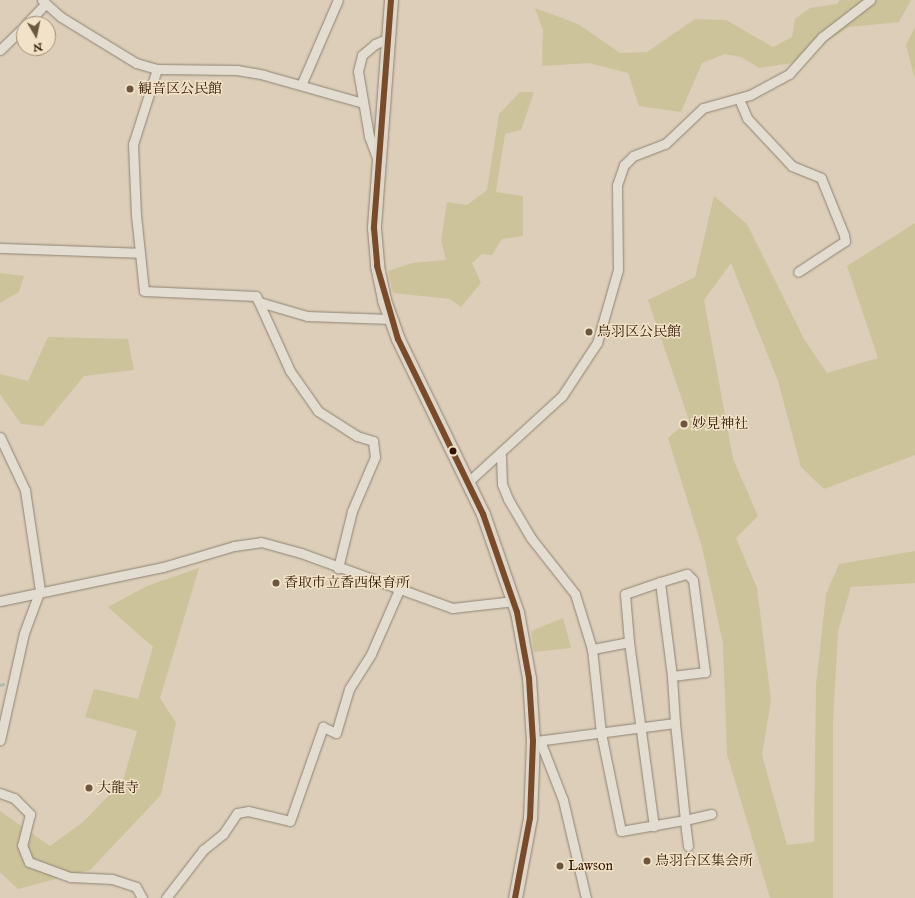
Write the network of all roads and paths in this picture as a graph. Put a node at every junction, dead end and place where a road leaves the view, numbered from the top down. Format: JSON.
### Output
{"nodes":[{"id":1,"x":338,"y":0,"type":"edge"},
{"id":2,"x":391,"y":0,"type":"edge"},
{"id":3,"x":870,"y":0,"type":"edge"},
{"id":4,"x":44,"y":2,"type":"edge"},
{"id":5,"x":33,"y":16,"type":"edge"},
{"id":6,"x":16,"y":35,"type":"edge"},
{"id":7,"x":387,"y":39,"type":"junction"},
{"id":8,"x":0,"y":50,"type":"edge"},
{"id":9,"x":157,"y":69,"type":"junction"},
{"id":10,"x":302,"y":83,"type":"junction"},
{"id":11,"x":739,"y":99,"type":"junction"},
{"id":12,"x":362,"y":103,"type":"junction"},
{"id":13,"x":378,"y":160,"type":"junction"},
{"id":14,"x":0,"y":248,"type":"edge"},
{"id":15,"x":140,"y":253,"type":"junction"},
{"id":16,"x":798,"y":272,"type":"dead end"},
{"id":17,"x":256,"y":296,"type":"junction"},
{"id":18,"x":390,"y":319,"type":"junction"},
{"id":19,"x":0,"y":437,"type":"edge"},
{"id":20,"x":501,"y":456,"type":"junction"},
{"id":21,"x":468,"y":482,"type":"junction"},
{"id":22,"x":338,"y":568,"type":"junction"},
{"id":23,"x":660,"y":582,"type":"junction"},
{"id":24,"x":40,"y":590,"type":"junction"},
{"id":25,"x":400,"y":590,"type":"junction"},
{"id":26,"x":0,"y":601,"type":"edge"},
{"id":27,"x":514,"y":601,"type":"junction"},
{"id":28,"x":628,"y":642,"type":"junction"},
{"id":29,"x":592,"y":649,"type":"junction"},
{"id":30,"x":672,"y":676,"type":"junction"},
{"id":31,"x":675,"y":723,"type":"junction"},
{"id":32,"x":639,"y":728,"type":"junction"},
{"id":33,"x":601,"y":733,"type":"junction"},
{"id":34,"x":0,"y":740,"type":"edge"},
{"id":35,"x":537,"y":741,"type":"junction"},
{"id":36,"x":0,"y":793,"type":"edge"},
{"id":37,"x":711,"y":814,"type":"dead end"},
{"id":38,"x":685,"y":820,"type":"junction"},
{"id":39,"x":654,"y":826,"type":"junction"},
{"id":40,"x":688,"y":846,"type":"dead end"},
{"id":41,"x":142,"y":898,"type":"edge"},
{"id":42,"x":166,"y":898,"type":"edge"},
{"id":43,"x":514,"y":898,"type":"edge"},
{"id":44,"x":586,"y":898,"type":"edge"}],
"edges":[{"from":1,"to":10,"type":"street"},
{"from":2,"to":7,"type":"highway"},
{"from":3,"to":11,"type":"street"},
{"from":4,"to":5,"type":"street"},
{"from":4,"to":9,"type":"street"},
{"from":6,"to":8,"type":"street"},
{"from":7,"to":12,"type":"street"},
{"from":7,"to":13,"type":"highway"},
{"from":9,"to":10,"type":"street"},
{"from":9,"to":15,"type":"street"},
{"from":10,"to":12,"type":"street"},
{"from":11,"to":16,"type":"street"},
{"from":11,"to":20,"type":"street"},
{"from":12,"to":13,"type":"street"},
{"from":13,"to":18,"type":"highway"},
{"from":14,"to":15,"type":"street"},
{"from":15,"to":17,"type":"street"},
{"from":17,"to":18,"type":"street"},
{"from":17,"to":22,"type":"street"},
{"from":18,"to":21,"type":"highway"},
{"from":19,"to":24,"type":"street"},
{"from":20,"to":21,"type":"street"},
{"from":20,"to":29,"type":"street"},
{"from":21,"to":27,"type":"highway"},
{"from":22,"to":24,"type":"street"},
{"from":22,"to":25,"type":"street"},
{"from":23,"to":28,"type":"street"},
{"from":23,"to":30,"type":"street"},
{"from":23,"to":30,"type":"street"},
{"from":24,"to":26,"type":"street"},
{"from":24,"to":34,"type":"street"},
{"from":25,"to":27,"type":"street"},
{"from":25,"to":42,"type":"street"},
{"from":27,"to":35,"type":"highway"},
{"from":28,"to":29,"type":"street"},
{"from":28,"to":32,"type":"street"},
{"from":29,"to":33,"type":"street"},
{"from":30,"to":31,"type":"street"},
{"from":31,"to":32,"type":"street"},
{"from":31,"to":38,"type":"street"},
{"from":32,"to":33,"type":"street"},
{"from":32,"to":39,"type":"street"},
{"from":33,"to":35,"type":"street"},
{"from":33,"to":39,"type":"street"},
{"from":35,"to":43,"type":"highway"},
{"from":35,"to":44,"type":"street"},
{"from":36,"to":41,"type":"street"},
{"from":37,"to":38,"type":"street"},
{"from":38,"to":39,"type":"street"},
{"from":38,"to":40,"type":"street"}]}
